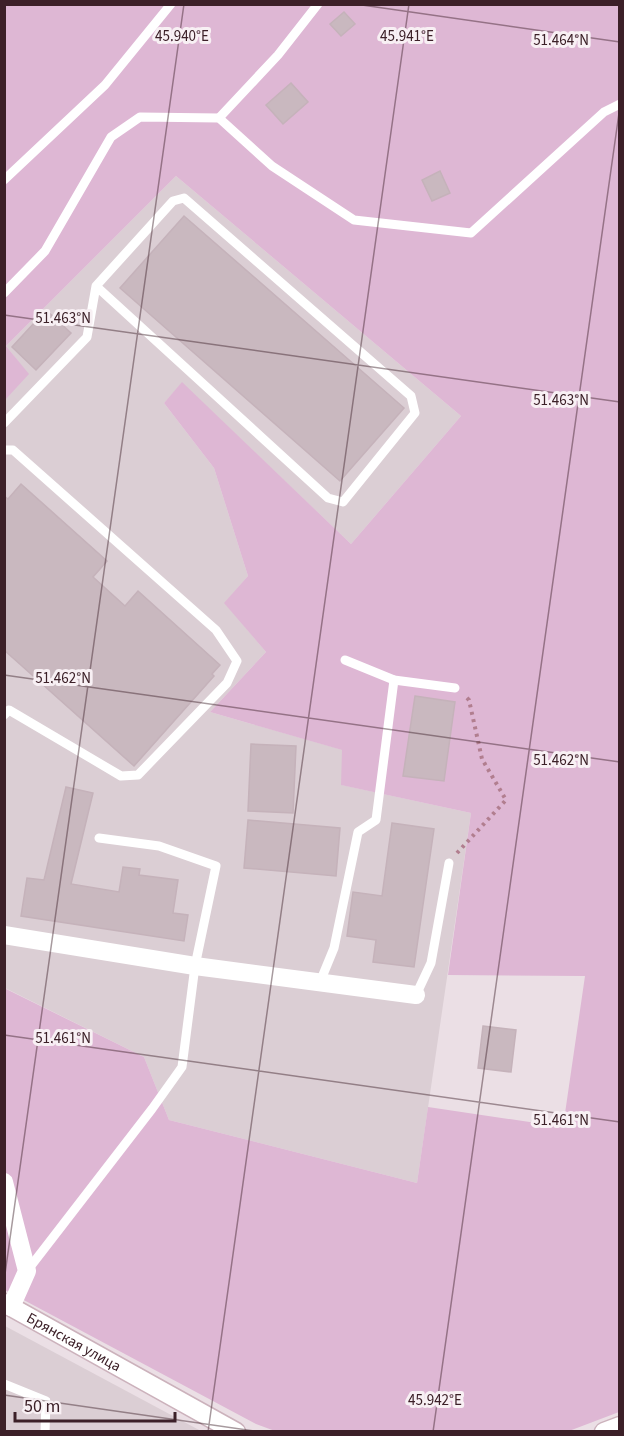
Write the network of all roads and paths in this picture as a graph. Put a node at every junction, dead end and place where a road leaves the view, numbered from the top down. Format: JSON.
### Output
{"nodes":[{"id":1,"x":171,"y":4,"type":"edge"},
{"id":2,"x":318,"y":4,"type":"edge"},
{"id":3,"x":620,"y":104,"type":"edge"},
{"id":4,"x":219,"y":118,"type":"junction"},
{"id":5,"x":4,"y":180,"type":"edge"},
{"id":6,"x":96,"y":286,"type":"junction"},
{"id":7,"x":4,"y":293,"type":"edge"},
{"id":8,"x":4,"y":423,"type":"edge"},
{"id":9,"x":4,"y":450,"type":"edge"},
{"id":10,"x":345,"y":660,"type":"dead end"},
{"id":11,"x":394,"y":680,"type":"junction"},
{"id":12,"x":455,"y":688,"type":"joint"},
{"id":13,"x":6,"y":709,"type":"edge"},
{"id":14,"x":99,"y":838,"type":"dead end"},
{"id":15,"x":449,"y":863,"type":"joint"},
{"id":16,"x":4,"y":935,"type":"edge"},
{"id":17,"x":195,"y":966,"type":"junction"},
{"id":18,"x":320,"y":982,"type":"junction"},
{"id":19,"x":416,"y":995,"type":"joint"},
{"id":20,"x":4,"y":1182,"type":"edge"},
{"id":21,"x":27,"y":1271,"type":"junction"},
{"id":22,"x":8,"y":1305,"type":"edge"},
{"id":23,"x":4,"y":1384,"type":"edge"},
{"id":24,"x":620,"y":1426,"type":"edge"},
{"id":25,"x":45,"y":1431,"type":"edge"},
{"id":26,"x":236,"y":1431,"type":"edge"},
{"id":27,"x":604,"y":1431,"type":"edge"}],
"edges":[{"from":1,"to":5,"type":"lane"},
{"from":2,"to":4,"type":"lane"},
{"from":3,"to":4,"type":"lane"},
{"from":4,"to":7,"type":"lane"},
{"from":6,"to":6,"type":"lane"},
{"from":6,"to":8,"type":"lane"},
{"from":9,"to":13,"type":"lane"},
{"from":10,"to":11,"type":"lane"},
{"from":11,"to":12,"type":"lane"},
{"from":11,"to":18,"type":"lane"},
{"from":12,"to":15,"type":"path"},
{"from":14,"to":17,"type":"lane"},
{"from":15,"to":19,"type":"lane"},
{"from":16,"to":17,"type":"street"},
{"from":17,"to":18,"type":"street"},
{"from":17,"to":21,"type":"lane"},
{"from":18,"to":19,"type":"street"},
{"from":20,"to":21,"type":"street"},
{"from":21,"to":22,"type":"street"},
{"from":22,"to":26,"type":"street","name":"Брянская улица"},
{"from":23,"to":25,"type":"lane"},
{"from":24,"to":27,"type":"street"}]}
